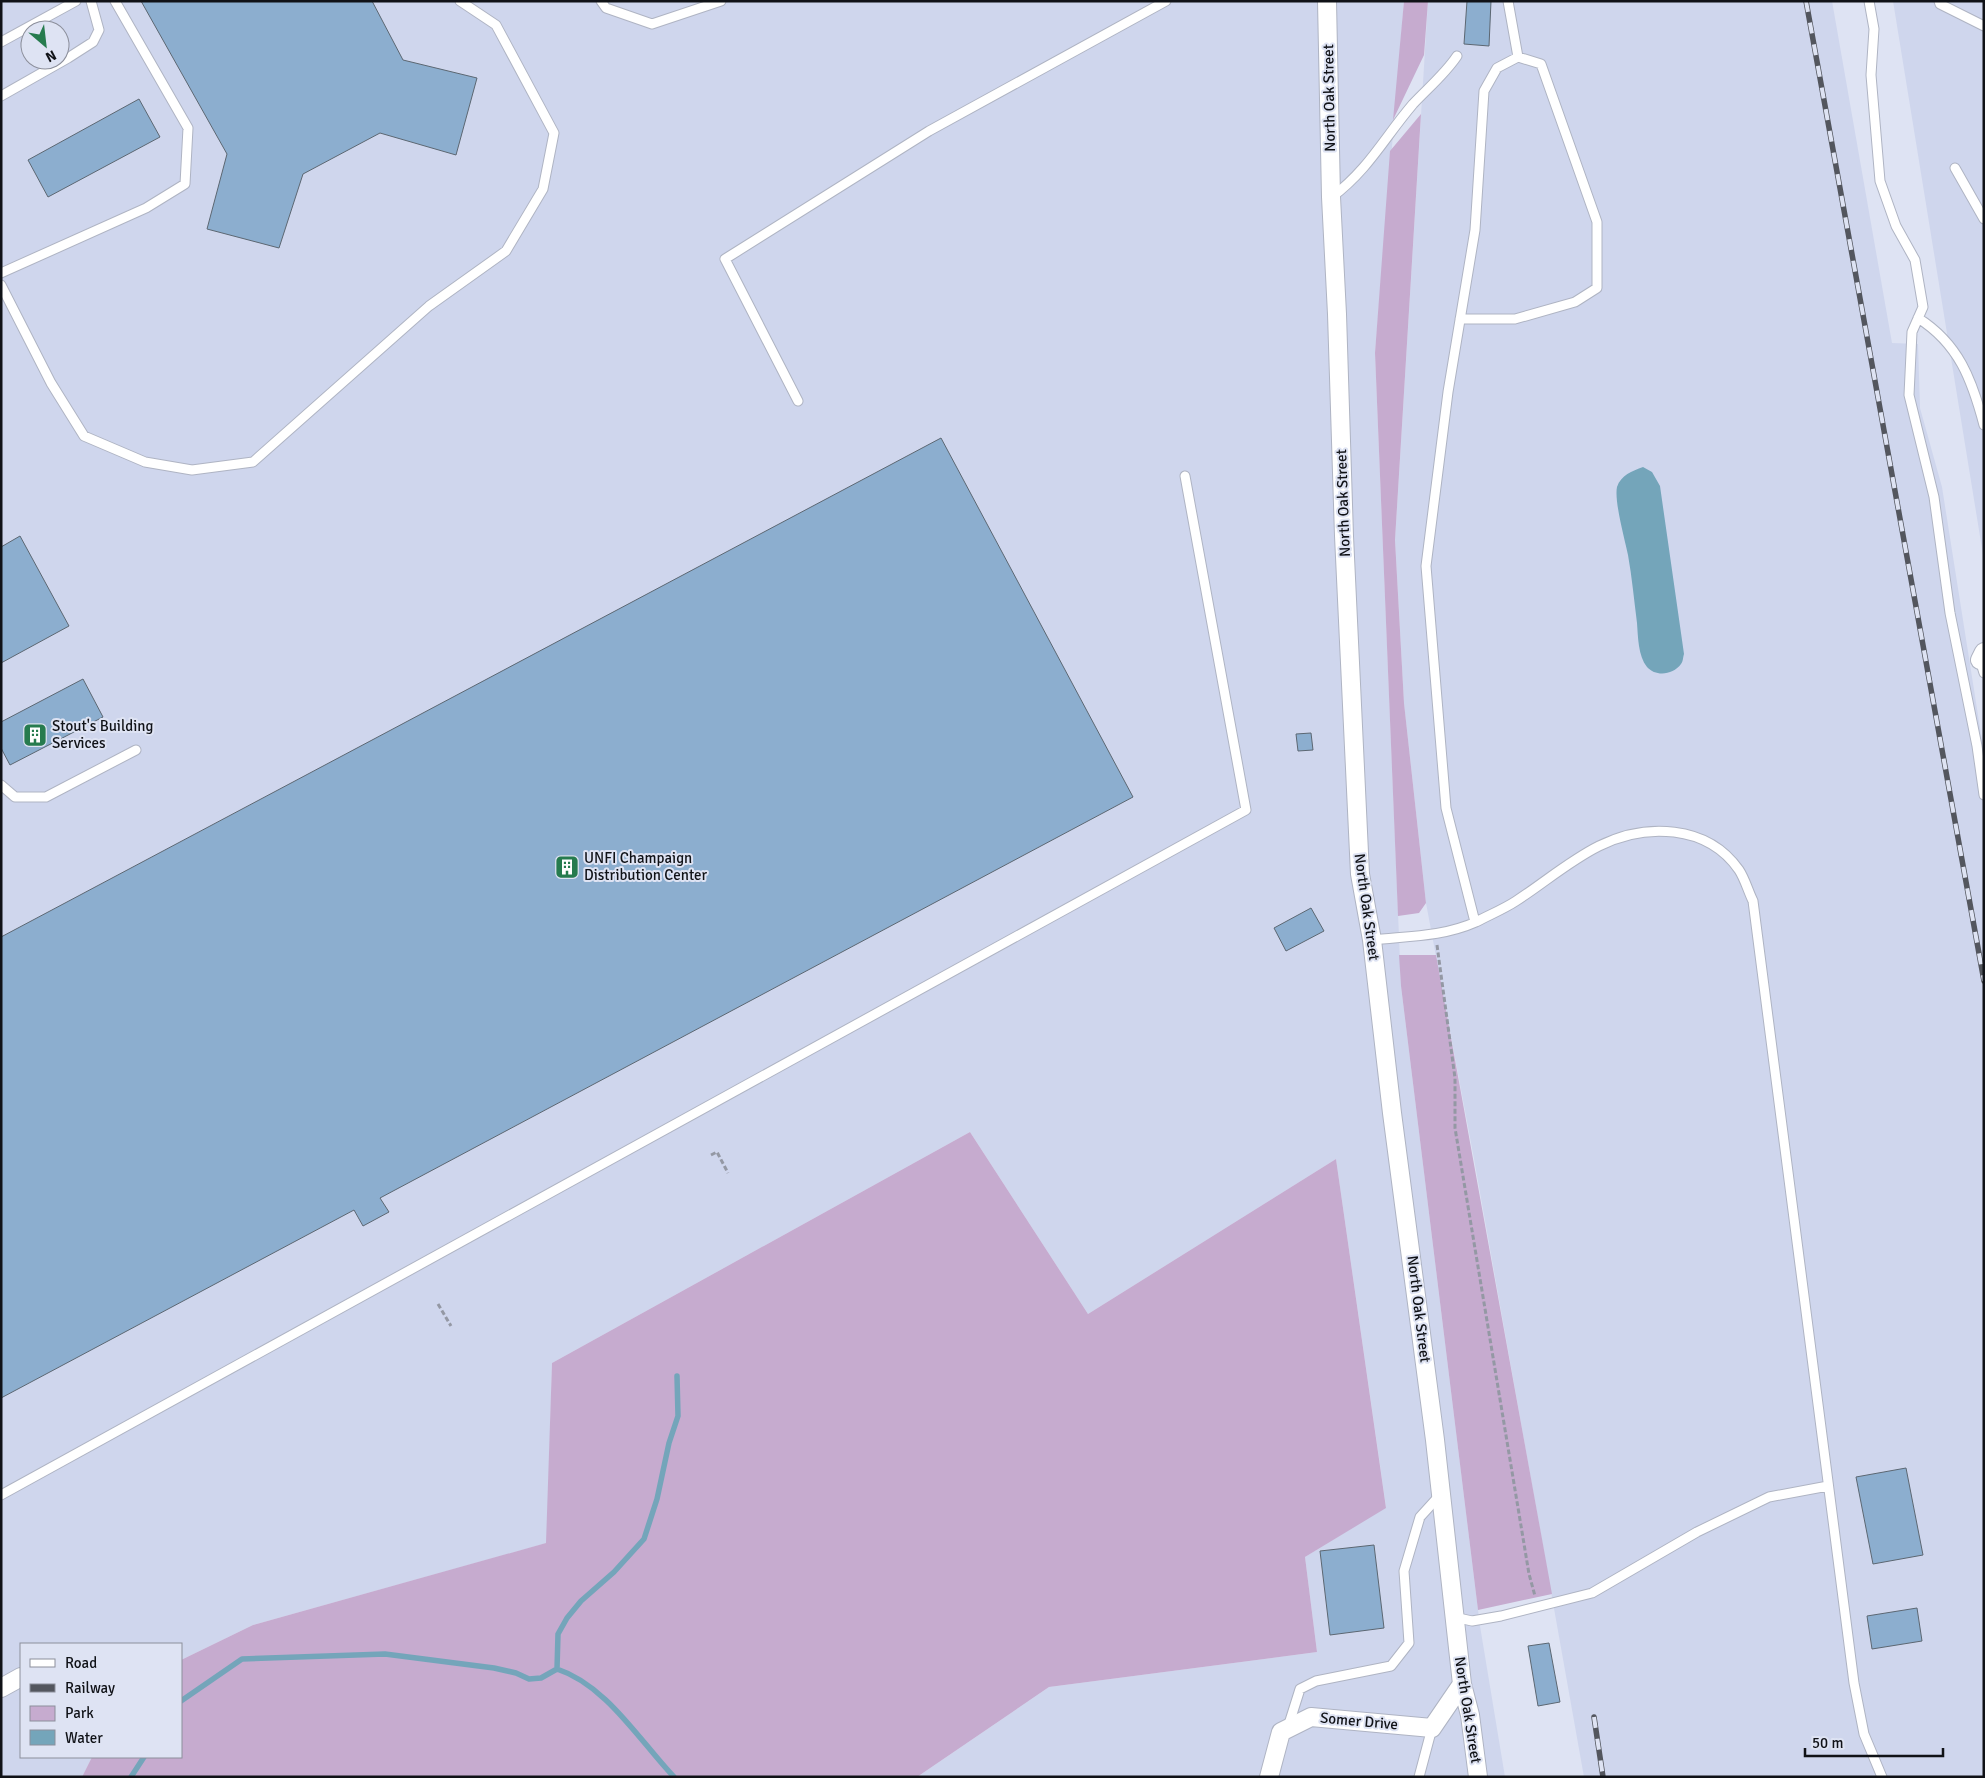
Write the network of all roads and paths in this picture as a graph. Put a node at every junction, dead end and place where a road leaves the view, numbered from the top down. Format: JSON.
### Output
{"nodes":[{"id":1,"x":76,"y":1,"type":"edge"},
{"id":2,"x":91,"y":1,"type":"edge"},
{"id":3,"x":115,"y":1,"type":"edge"},
{"id":4,"x":460,"y":1,"type":"edge"},
{"id":5,"x":600,"y":1,"type":"edge"},
{"id":6,"x":721,"y":1,"type":"edge"},
{"id":7,"x":1166,"y":1,"type":"edge"},
{"id":8,"x":1327,"y":1,"type":"edge"},
{"id":9,"x":1508,"y":1,"type":"edge"},
{"id":10,"x":1869,"y":1,"type":"edge"},
{"id":11,"x":1939,"y":1,"type":"edge"},
{"id":12,"x":1984,"y":26,"type":"edge"},
{"id":13,"x":1,"y":42,"type":"edge"},
{"id":14,"x":1457,"y":56,"type":"dead end"},
{"id":15,"x":1518,"y":57,"type":"junction"},
{"id":16,"x":1,"y":96,"type":"edge"},
{"id":17,"x":1955,"y":168,"type":"dead end"},
{"id":18,"x":1331,"y":197,"type":"junction"},
{"id":19,"x":1984,"y":219,"type":"edge"},
{"id":20,"x":1,"y":273,"type":"edge"},
{"id":21,"x":1,"y":285,"type":"edge"},
{"id":22,"x":1918,"y":318,"type":"junction"},
{"id":23,"x":1460,"y":319,"type":"junction"},
{"id":24,"x":798,"y":401,"type":"dead end"},
{"id":25,"x":1984,"y":425,"type":"edge"},
{"id":26,"x":1185,"y":476,"type":"dead end"},
{"id":27,"x":136,"y":750,"type":"dead end"},
{"id":28,"x":1,"y":785,"type":"edge"},
{"id":29,"x":1984,"y":795,"type":"edge"},
{"id":30,"x":1475,"y":922,"type":"junction"},
{"id":31,"x":1436,"y":934,"type":"junction"},
{"id":32,"x":1372,"y":940,"type":"junction"},
{"id":33,"x":711,"y":1155,"type":"dead end"},
{"id":34,"x":728,"y":1173,"type":"dead end"},
{"id":35,"x":438,"y":1304,"type":"dead end"},
{"id":36,"x":451,"y":1326,"type":"dead end"},
{"id":37,"x":1828,"y":1486,"type":"junction"},
{"id":38,"x":1442,"y":1493,"type":"junction"},
{"id":39,"x":1,"y":1495,"type":"edge"},
{"id":40,"x":1539,"y":1606,"type":"junction"},
{"id":41,"x":1454,"y":1617,"type":"junction"},
{"id":42,"x":20,"y":1678,"type":"edge"},
{"id":43,"x":1462,"y":1684,"type":"junction"},
{"id":44,"x":1,"y":1688,"type":"edge"},
{"id":45,"x":1432,"y":1728,"type":"junction"},
{"id":46,"x":1287,"y":1729,"type":"junction"},
{"id":47,"x":1270,"y":1777,"type":"edge"},
{"id":48,"x":1419,"y":1777,"type":"edge"},
{"id":49,"x":1478,"y":1777,"type":"edge"},
{"id":50,"x":1882,"y":1777,"type":"edge"}],
"edges":[{"from":1,"to":13,"type":"lane"},
{"from":2,"to":16,"type":"lane"},
{"from":3,"to":20,"type":"lane"},
{"from":4,"to":21,"type":"lane"},
{"from":5,"to":6,"type":"lane"},
{"from":7,"to":24,"type":"lane"},
{"from":8,"to":18,"type":"street","name":"North Oak Street"},
{"from":9,"to":15,"type":"lane"},
{"from":10,"to":22,"type":"lane"},
{"from":11,"to":12,"type":"lane"},
{"from":14,"to":18,"type":"lane"},
{"from":15,"to":23,"type":"lane"},
{"from":15,"to":23,"type":"lane"},
{"from":17,"to":19,"type":"lane"},
{"from":18,"to":32,"type":"street","name":"North Oak Street"},
{"from":22,"to":25,"type":"lane"},
{"from":22,"to":29,"type":"lane"},
{"from":23,"to":30,"type":"lane"},
{"from":26,"to":39,"type":"lane"},
{"from":27,"to":28,"type":"lane"},
{"from":30,"to":31,"type":"lane"},
{"from":30,"to":37,"type":"lane"},
{"from":31,"to":32,"type":"lane"},
{"from":31,"to":40,"type":"path"},
{"from":32,"to":38,"type":"street","name":"North Oak Street"},
{"from":33,"to":34,"type":"path"},
{"from":35,"to":36,"type":"path"},
{"from":37,"to":40,"type":"lane"},
{"from":37,"to":50,"type":"lane"},
{"from":38,"to":41,"type":"street","name":"North Oak Street"},
{"from":38,"to":46,"type":"lane"},
{"from":40,"to":41,"type":"lane"},
{"from":41,"to":43,"type":"street","name":"North Oak Street"},
{"from":42,"to":44,"type":"street"},
{"from":43,"to":45,"type":"street"},
{"from":43,"to":49,"type":"street","name":"North Oak Street"},
{"from":45,"to":46,"type":"street","name":"Somer Drive"},
{"from":45,"to":48,"type":"lane"},
{"from":46,"to":47,"type":"street"}]}
